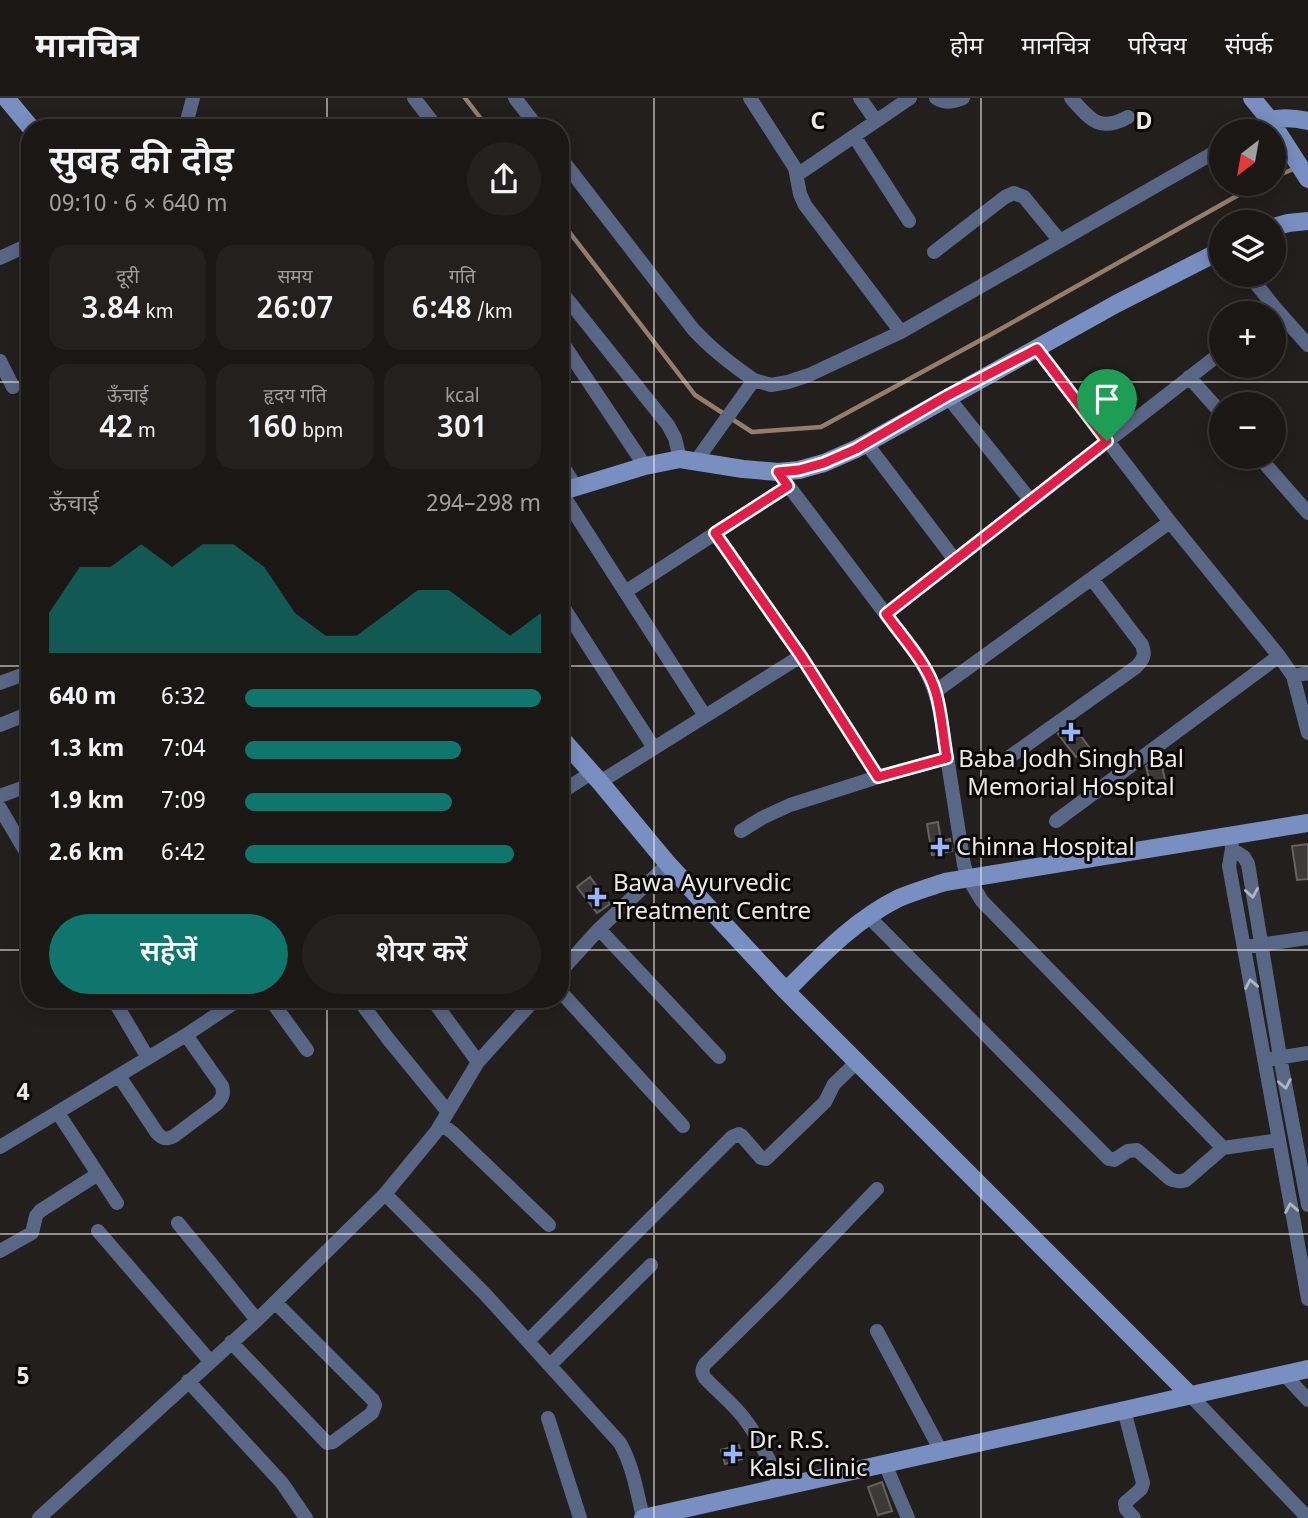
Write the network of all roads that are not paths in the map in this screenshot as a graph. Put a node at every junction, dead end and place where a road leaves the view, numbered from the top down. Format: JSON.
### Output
{"nodes":[{"id":1,"x":6,"y":98,"type":"edge"},
{"id":2,"x":193,"y":98,"type":"edge"},
{"id":3,"x":414,"y":98,"type":"edge"},
{"id":4,"x":515,"y":98,"type":"edge"},
{"id":5,"x":750,"y":98,"type":"edge"},
{"id":6,"x":860,"y":98,"type":"edge"},
{"id":7,"x":910,"y":98,"type":"edge"},
{"id":8,"x":936,"y":98,"type":"edge"},
{"id":9,"x":963,"y":98,"type":"edge"},
{"id":10,"x":1071,"y":98,"type":"edge"},
{"id":11,"x":1252,"y":98,"type":"edge"},
{"id":12,"x":1128,"y":117,"type":"dead end"},
{"id":13,"x":24,"y":119,"type":"edge"},
{"id":14,"x":187,"y":119,"type":"edge"},
{"id":15,"x":430,"y":119,"type":"edge"},
{"id":16,"x":531,"y":119,"type":"edge"},
{"id":17,"x":1268,"y":119,"type":"edge"},
{"id":18,"x":1278,"y":119,"type":"edge"},
{"id":19,"x":876,"y":121,"type":"junction"},
{"id":20,"x":1308,"y":121,"type":"edge"},
{"id":21,"x":854,"y":136,"type":"junction"},
{"id":22,"x":1286,"y":145,"type":"edge"},
{"id":23,"x":1209,"y":155,"type":"edge"},
{"id":24,"x":569,"y":169,"type":"edge"},
{"id":25,"x":797,"y":175,"type":"junction"},
{"id":26,"x":1308,"y":179,"type":"edge"},
{"id":27,"x":909,"y":221,"type":"dead end"},
{"id":28,"x":1308,"y":221,"type":"edge"},
{"id":29,"x":1286,"y":224,"type":"edge"},
{"id":30,"x":1060,"y":241,"type":"junction"},
{"id":31,"x":21,"y":248,"type":"edge"},
{"id":32,"x":934,"y":252,"type":"dead end"},
{"id":33,"x":1209,"y":257,"type":"edge"},
{"id":34,"x":0,"y":258,"type":"edge"},
{"id":35,"x":569,"y":301,"type":"edge"},
{"id":36,"x":1286,"y":324,"type":"edge"},
{"id":37,"x":901,"y":332,"type":"junction"},
{"id":38,"x":1308,"y":345,"type":"edge"},
{"id":39,"x":1037,"y":349,"type":"junction"},
{"id":40,"x":569,"y":352,"type":"edge"},
{"id":41,"x":0,"y":361,"type":"edge"},
{"id":42,"x":1209,"y":362,"type":"edge"},
{"id":43,"x":1189,"y":377,"type":"junction"},
{"id":44,"x":754,"y":380,"type":"junction"},
{"id":45,"x":13,"y":387,"type":"dead end"},
{"id":46,"x":947,"y":396,"type":"junction"},
{"id":47,"x":1209,"y":399,"type":"edge"},
{"id":48,"x":1107,"y":441,"type":"junction"},
{"id":49,"x":866,"y":443,"type":"junction"},
{"id":50,"x":688,"y":460,"type":"junction"},
{"id":51,"x":645,"y":466,"type":"junction"},
{"id":52,"x":1270,"y":469,"type":"edge"},
{"id":53,"x":783,"y":479,"type":"junction"},
{"id":54,"x":569,"y":489,"type":"edge"},
{"id":55,"x":569,"y":497,"type":"edge"},
{"id":56,"x":1031,"y":501,"type":"junction"},
{"id":57,"x":1308,"y":513,"type":"edge"},
{"id":58,"x":1170,"y":522,"type":"junction"},
{"id":59,"x":715,"y":533,"type":"junction"},
{"id":60,"x":955,"y":560,"type":"junction"},
{"id":61,"x":1092,"y":579,"type":"junction"},
{"id":62,"x":625,"y":592,"type":"junction"},
{"id":63,"x":886,"y":614,"type":"junction"},
{"id":64,"x":569,"y":616,"type":"edge"},
{"id":65,"x":801,"y":656,"type":"junction"},
{"id":66,"x":1279,"y":656,"type":"junction"},
{"id":67,"x":1308,"y":673,"type":"edge"},
{"id":68,"x":21,"y":675,"type":"edge"},
{"id":69,"x":1293,"y":676,"type":"junction"},
{"id":70,"x":0,"y":683,"type":"edge"},
{"id":71,"x":936,"y":691,"type":"junction"},
{"id":72,"x":705,"y":716,"type":"junction"},
{"id":73,"x":21,"y":717,"type":"edge"},
{"id":74,"x":0,"y":725,"type":"edge"},
{"id":75,"x":1308,"y":733,"type":"edge"},
{"id":76,"x":569,"y":747,"type":"edge"},
{"id":77,"x":654,"y":748,"type":"junction"},
{"id":78,"x":947,"y":758,"type":"junction"},
{"id":79,"x":1008,"y":758,"type":"dead end"},
{"id":80,"x":596,"y":777,"type":"junction"},
{"id":81,"x":878,"y":777,"type":"junction"},
{"id":82,"x":21,"y":788,"type":"edge"},
{"id":83,"x":569,"y":789,"type":"edge"},
{"id":84,"x":0,"y":796,"type":"edge"},
{"id":85,"x":0,"y":808,"type":"edge"},
{"id":86,"x":1056,"y":821,"type":"dead end"},
{"id":87,"x":1308,"y":823,"type":"edge"},
{"id":88,"x":741,"y":831,"type":"dead end"},
{"id":89,"x":1232,"y":842,"type":"junction"},
{"id":90,"x":21,"y":844,"type":"edge"},
{"id":91,"x":668,"y":864,"type":"junction"},
{"id":92,"x":968,"y":878,"type":"junction"},
{"id":93,"x":869,"y":916,"type":"junction"},
{"id":94,"x":599,"y":929,"type":"junction"},
{"id":95,"x":1308,"y":938,"type":"edge"},
{"id":96,"x":1261,"y":945,"type":"junction"},
{"id":97,"x":1244,"y":947,"type":"junction"},
{"id":98,"x":569,"y":962,"type":"edge"},
{"id":99,"x":786,"y":991,"type":"junction"},
{"id":100,"x":569,"y":1001,"type":"edge"},
{"id":101,"x":118,"y":1008,"type":"edge"},
{"id":102,"x":226,"y":1008,"type":"edge"},
{"id":103,"x":277,"y":1008,"type":"edge"},
{"id":104,"x":365,"y":1008,"type":"edge"},
{"id":105,"x":439,"y":1008,"type":"edge"},
{"id":106,"x":527,"y":1008,"type":"edge"},
{"id":107,"x":186,"y":1035,"type":"junction"},
{"id":108,"x":307,"y":1050,"type":"dead end"},
{"id":109,"x":1308,"y":1053,"type":"edge"},
{"id":110,"x":719,"y":1056,"type":"dead end"},
{"id":111,"x":1280,"y":1057,"type":"junction"},
{"id":112,"x":148,"y":1058,"type":"junction"},
{"id":113,"x":1265,"y":1060,"type":"junction"},
{"id":114,"x":478,"y":1062,"type":"junction"},
{"id":115,"x":857,"y":1062,"type":"junction"},
{"id":116,"x":118,"y":1076,"type":"junction"},
{"id":117,"x":58,"y":1112,"type":"junction"},
{"id":118,"x":445,"y":1118,"type":"junction"},
{"id":119,"x":683,"y":1126,"type":"dead end"},
{"id":120,"x":1279,"y":1140,"type":"junction"},
{"id":121,"x":0,"y":1147,"type":"edge"},
{"id":122,"x":1223,"y":1148,"type":"junction"},
{"id":123,"x":1304,"y":1165,"type":"edge"},
{"id":124,"x":1284,"y":1168,"type":"junction"},
{"id":125,"x":98,"y":1174,"type":"junction"},
{"id":126,"x":877,"y":1189,"type":"dead end"},
{"id":127,"x":385,"y":1194,"type":"junction"},
{"id":128,"x":117,"y":1203,"type":"dead end"},
{"id":129,"x":1308,"y":1205,"type":"edge"},
{"id":130,"x":178,"y":1223,"type":"dead end"},
{"id":131,"x":549,"y":1225,"type":"dead end"},
{"id":132,"x":98,"y":1231,"type":"dead end"},
{"id":133,"x":0,"y":1251,"type":"edge"},
{"id":134,"x":651,"y":1265,"type":"dead end"},
{"id":135,"x":1308,"y":1299,"type":"edge"},
{"id":136,"x":275,"y":1302,"type":"junction"},
{"id":137,"x":257,"y":1320,"type":"junction"},
{"id":138,"x":877,"y":1331,"type":"dead end"},
{"id":139,"x":528,"y":1341,"type":"junction"},
{"id":140,"x":231,"y":1342,"type":"junction"},
{"id":141,"x":210,"y":1361,"type":"junction"},
{"id":142,"x":550,"y":1366,"type":"junction"},
{"id":143,"x":1308,"y":1369,"type":"edge"},
{"id":144,"x":1284,"y":1374,"type":"junction"},
{"id":145,"x":188,"y":1381,"type":"junction"},
{"id":146,"x":1190,"y":1395,"type":"junction"},
{"id":147,"x":1308,"y":1400,"type":"edge"},
{"id":148,"x":1124,"y":1410,"type":"junction"},
{"id":149,"x":548,"y":1418,"type":"dead end"},
{"id":150,"x":942,"y":1451,"type":"junction"},
{"id":151,"x":885,"y":1464,"type":"junction"},
{"id":152,"x":781,"y":1487,"type":"junction"},
{"id":153,"x":1302,"y":1516,"type":"edge"},
{"id":154,"x":39,"y":1518,"type":"edge"},
{"id":155,"x":306,"y":1518,"type":"edge"},
{"id":156,"x":580,"y":1518,"type":"edge"},
{"id":157,"x":643,"y":1518,"type":"edge"},
{"id":158,"x":908,"y":1518,"type":"edge"},
{"id":159,"x":1134,"y":1518,"type":"edge"}],
"edges":[{"from":1,"to":13,"type":"main road"},
{"from":2,"to":14,"type":"street"},
{"from":3,"to":15,"type":"street"},
{"from":4,"to":16,"type":"street"},
{"from":5,"to":25,"type":"street"},
{"from":6,"to":19,"type":"street"},
{"from":7,"to":19,"type":"street"},
{"from":8,"to":9,"type":"street"},
{"from":10,"to":12,"type":"street"},
{"from":11,"to":17,"type":"main road"},
{"from":18,"to":20,"type":"main road"},
{"from":19,"to":21,"type":"street"},
{"from":21,"to":25,"type":"street"},
{"from":21,"to":27,"type":"street"},
{"from":22,"to":26,"type":"main road"},
{"from":23,"to":30,"type":"street"},
{"from":24,"to":44,"type":"street"},
{"from":25,"to":37,"type":"street"},
{"from":28,"to":29,"type":"main road"},
{"from":30,"to":32,"type":"street"},
{"from":30,"to":37,"type":"street"},
{"from":31,"to":34,"type":"street"},
{"from":33,"to":39,"type":"main road"},
{"from":35,"to":50,"type":"street"},
{"from":36,"to":38,"type":"street"},
{"from":37,"to":44,"type":"street"},
{"from":39,"to":46,"type":"main road"},
{"from":39,"to":48,"type":"street"},
{"from":40,"to":51,"type":"street"},
{"from":41,"to":45,"type":"street"},
{"from":42,"to":43,"type":"street"},
{"from":43,"to":47,"type":"street"},
{"from":43,"to":48,"type":"street"},
{"from":44,"to":50,"type":"street"},
{"from":46,"to":49,"type":"main road"},
{"from":46,"to":56,"type":"street"},
{"from":48,"to":56,"type":"street"},
{"from":48,"to":58,"type":"street"},
{"from":49,"to":53,"type":"main road"},
{"from":49,"to":60,"type":"street"},
{"from":50,"to":51,"type":"main road"},
{"from":50,"to":53,"type":"main road"},
{"from":51,"to":54,"type":"main road"},
{"from":52,"to":57,"type":"street"},
{"from":53,"to":59,"type":"street"},
{"from":53,"to":63,"type":"street"},
{"from":55,"to":62,"type":"street"},
{"from":56,"to":60,"type":"street"},
{"from":58,"to":61,"type":"street"},
{"from":58,"to":66,"type":"street"},
{"from":59,"to":62,"type":"street"},
{"from":59,"to":65,"type":"street"},
{"from":60,"to":63,"type":"street"},
{"from":61,"to":71,"type":"street"},
{"from":61,"to":79,"type":"street"},
{"from":62,"to":72,"type":"street"},
{"from":63,"to":71,"type":"street"},
{"from":64,"to":77,"type":"street"},
{"from":65,"to":72,"type":"street"},
{"from":65,"to":81,"type":"street"},
{"from":66,"to":69,"type":"street"},
{"from":66,"to":86,"type":"street"},
{"from":67,"to":69,"type":"street"},
{"from":68,"to":70,"type":"street"},
{"from":69,"to":75,"type":"street"},
{"from":71,"to":78,"type":"street"},
{"from":72,"to":77,"type":"street"},
{"from":73,"to":74,"type":"street"},
{"from":76,"to":80,"type":"main road"},
{"from":77,"to":80,"type":"street"},
{"from":78,"to":81,"type":"street"},
{"from":78,"to":92,"type":"street"},
{"from":80,"to":83,"type":"street"},
{"from":80,"to":91,"type":"main road"},
{"from":81,"to":88,"type":"street"},
{"from":82,"to":84,"type":"street"},
{"from":85,"to":90,"type":"street"},
{"from":87,"to":89,"type":"main road"},
{"from":89,"to":92,"type":"main road"},
{"from":89,"to":96,"type":"street","one_way":true},
{"from":89,"to":97,"type":"street"},
{"from":91,"to":94,"type":"street"},
{"from":91,"to":99,"type":"main road"},
{"from":92,"to":93,"type":"main road"},
{"from":92,"to":122,"type":"street"},
{"from":93,"to":99,"type":"main road"},
{"from":93,"to":122,"type":"street"},
{"from":94,"to":98,"type":"street"},
{"from":94,"to":110,"type":"street"},
{"from":95,"to":96,"type":"street"},
{"from":96,"to":97,"type":"street"},
{"from":96,"to":111,"type":"street"},
{"from":113,"to":97,"type":"street","one_way":true},
{"from":99,"to":115,"type":"main road"},
{"from":100,"to":119,"type":"street"},
{"from":101,"to":112,"type":"street"},
{"from":102,"to":107,"type":"street"},
{"from":103,"to":108,"type":"street"},
{"from":104,"to":118,"type":"street"},
{"from":105,"to":114,"type":"street"},
{"from":106,"to":114,"type":"street"},
{"from":107,"to":112,"type":"street"},
{"from":107,"to":116,"type":"street"},
{"from":109,"to":111,"type":"street"},
{"from":111,"to":113,"type":"street"},
{"from":111,"to":123,"type":"street","one_way":true},
{"from":112,"to":116,"type":"street"},
{"from":113,"to":120,"type":"street"},
{"from":114,"to":118,"type":"street"},
{"from":115,"to":139,"type":"street"},
{"from":115,"to":146,"type":"main road"},
{"from":116,"to":117,"type":"street"},
{"from":117,"to":121,"type":"street"},
{"from":117,"to":125,"type":"street"},
{"from":118,"to":127,"type":"street"},
{"from":118,"to":131,"type":"street"},
{"from":120,"to":122,"type":"street"},
{"from":120,"to":124,"type":"street"},
{"from":123,"to":124,"type":"street"},
{"from":123,"to":129,"type":"street"},
{"from":135,"to":124,"type":"street","one_way":true},
{"from":125,"to":128,"type":"street"},
{"from":125,"to":133,"type":"street"},
{"from":126,"to":152,"type":"street"},
{"from":127,"to":136,"type":"street"},
{"from":127,"to":139,"type":"street"},
{"from":130,"to":137,"type":"street"},
{"from":132,"to":141,"type":"street"},
{"from":134,"to":142,"type":"street"},
{"from":136,"to":137,"type":"street"},
{"from":136,"to":140,"type":"street"},
{"from":137,"to":140,"type":"street"},
{"from":138,"to":150,"type":"street"},
{"from":139,"to":142,"type":"street"},
{"from":140,"to":141,"type":"street"},
{"from":141,"to":145,"type":"street"},
{"from":142,"to":157,"type":"street"},
{"from":143,"to":144,"type":"main road"},
{"from":144,"to":146,"type":"main road"},
{"from":144,"to":147,"type":"street"},
{"from":145,"to":154,"type":"street"},
{"from":145,"to":155,"type":"street"},
{"from":146,"to":148,"type":"main road"},
{"from":146,"to":153,"type":"street"},
{"from":148,"to":150,"type":"main road"},
{"from":148,"to":159,"type":"street"},
{"from":149,"to":156,"type":"street"},
{"from":150,"to":151,"type":"main road"},
{"from":151,"to":152,"type":"main road"},
{"from":151,"to":158,"type":"street"},
{"from":152,"to":157,"type":"main road"}]}
